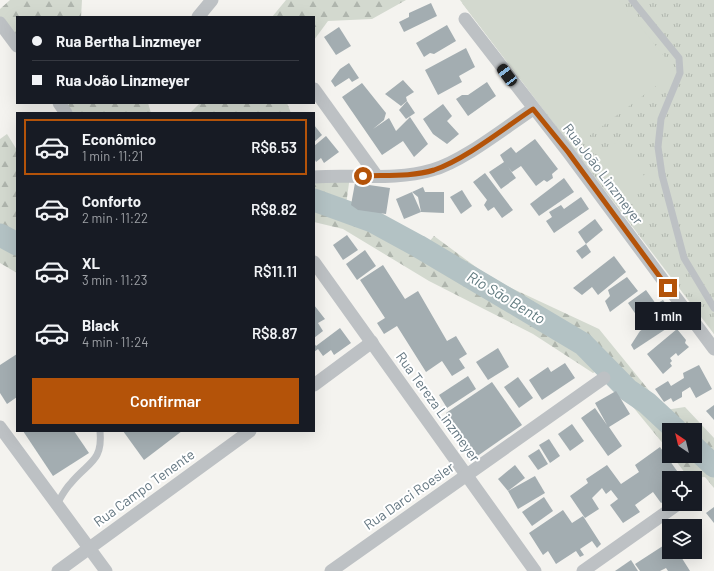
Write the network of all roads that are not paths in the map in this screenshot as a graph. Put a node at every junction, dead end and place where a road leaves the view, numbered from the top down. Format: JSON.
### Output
{"nodes":[{"id":1,"x":212,"y":0,"type":"edge"},
{"id":2,"x":632,"y":0,"type":"edge"},
{"id":3,"x":199,"y":16,"type":"edge"},
{"id":4,"x":465,"y":18,"type":"dead end"},
{"id":5,"x":0,"y":23,"type":"edge"},
{"id":6,"x":16,"y":45,"type":"edge"},
{"id":7,"x":315,"y":90,"type":"edge"},
{"id":8,"x":533,"y":109,"type":"junction"},
{"id":9,"x":376,"y":175,"type":"junction"},
{"id":10,"x":315,"y":177,"type":"edge"},
{"id":11,"x":315,"y":263,"type":"edge"},
{"id":12,"x":714,"y":308,"type":"edge"},
{"id":13,"x":372,"y":342,"type":"junction"},
{"id":14,"x":714,"y":349,"type":"edge"},
{"id":15,"x":604,"y":378,"type":"dead end"},
{"id":16,"x":315,"y":383,"type":"edge"},
{"id":17,"x":0,"y":427,"type":"edge"},
{"id":18,"x":100,"y":432,"type":"edge"},
{"id":19,"x":249,"y":432,"type":"edge"},
{"id":20,"x":466,"y":475,"type":"junction"},
{"id":21,"x":57,"y":504,"type":"junction"},
{"id":22,"x":668,"y":511,"type":"edge"},
{"id":23,"x":89,"y":548,"type":"junction"},
{"id":24,"x":58,"y":571,"type":"edge"},
{"id":25,"x":106,"y":571,"type":"edge"},
{"id":26,"x":331,"y":571,"type":"edge"},
{"id":27,"x":535,"y":571,"type":"edge"},
{"id":28,"x":583,"y":571,"type":"edge"}],
"edges":[{"from":1,"to":3,"type":"street"},
{"from":2,"to":12,"type":"lane"},
{"from":4,"to":8,"type":"street","name":"Rua João Linzmeyer"},
{"from":5,"to":6,"type":"street"},
{"from":7,"to":9,"type":"street"},
{"from":8,"to":9,"type":"street"},
{"from":8,"to":14,"type":"street","name":"Rua João Linzmeyer"},
{"from":9,"to":10,"type":"street"},
{"from":11,"to":13,"type":"street","name":"Rua Tereza Linzmeyer"},
{"from":13,"to":16,"type":"street"},
{"from":13,"to":20,"type":"street","name":"Rua Tereza Linzmeyer"},
{"from":15,"to":20,"type":"street","name":"Rua Darci Roesler"},
{"from":17,"to":21,"type":"street"},
{"from":18,"to":21,"type":"lane"},
{"from":19,"to":23,"type":"street","name":"Rua Campo Tenente"},
{"from":20,"to":26,"type":"street","name":"Rua Darci Roesler"},
{"from":20,"to":27,"type":"street","name":"Rua Tereza Linzmeyer"},
{"from":21,"to":23,"type":"street"},
{"from":22,"to":28,"type":"street"},
{"from":23,"to":24,"type":"street","name":"Rua Campo Tenente"},
{"from":23,"to":25,"type":"street"}]}
